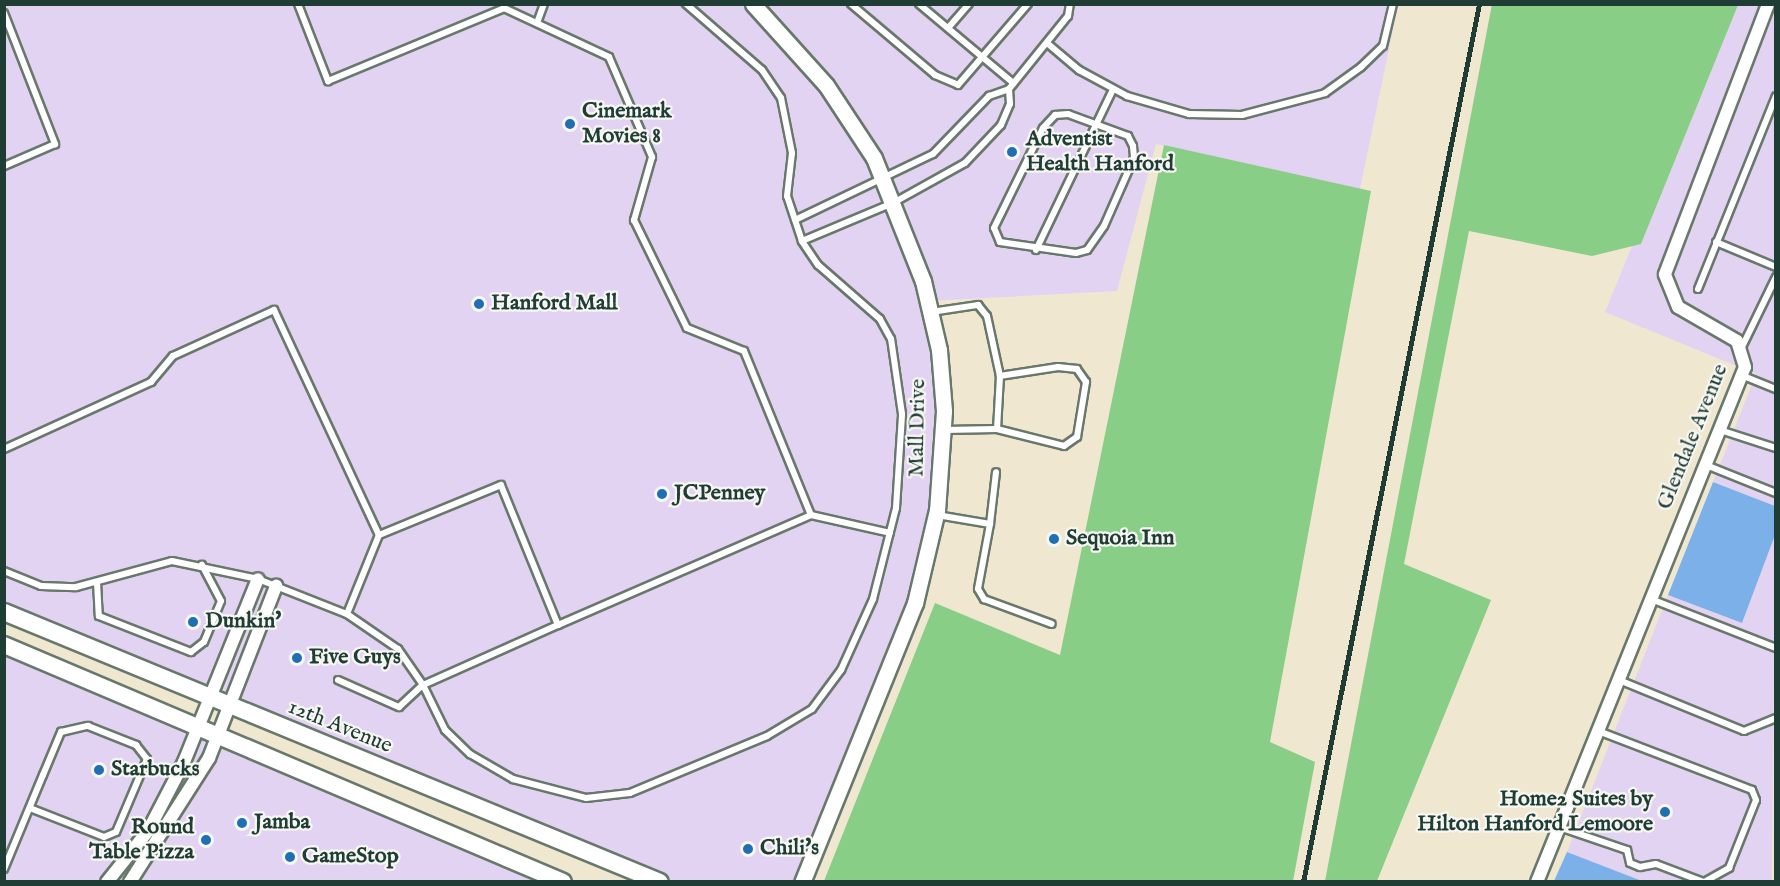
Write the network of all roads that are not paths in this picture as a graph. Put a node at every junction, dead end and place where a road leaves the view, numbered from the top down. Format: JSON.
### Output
{"nodes":[{"id":1,"x":298,"y":4,"type":"edge"},
{"id":2,"x":544,"y":4,"type":"edge"},
{"id":3,"x":686,"y":4,"type":"edge"},
{"id":4,"x":753,"y":4,"type":"edge"},
{"id":5,"x":850,"y":4,"type":"edge"},
{"id":6,"x":919,"y":4,"type":"edge"},
{"id":7,"x":969,"y":4,"type":"edge"},
{"id":8,"x":1028,"y":4,"type":"edge"},
{"id":9,"x":1070,"y":4,"type":"edge"},
{"id":10,"x":1393,"y":4,"type":"edge"},
{"id":11,"x":1768,"y":4,"type":"edge"},
{"id":12,"x":4,"y":13,"type":"edge"},
{"id":13,"x":537,"y":23,"type":"junction"},
{"id":14,"x":948,"y":28,"type":"junction"},
{"id":15,"x":1047,"y":43,"type":"junction"},
{"id":16,"x":983,"y":58,"type":"junction"},
{"id":17,"x":1013,"y":82,"type":"junction"},
{"id":18,"x":1009,"y":89,"type":"junction"},
{"id":19,"x":1113,"y":89,"type":"junction"},
{"id":20,"x":1776,"y":96,"type":"edge"},
{"id":21,"x":1098,"y":122,"type":"junction"},
{"id":22,"x":4,"y":166,"type":"edge"},
{"id":23,"x":881,"y":177,"type":"junction"},
{"id":24,"x":893,"y":203,"type":"junction"},
{"id":25,"x":795,"y":220,"type":"junction"},
{"id":26,"x":802,"y":241,"type":"junction"},
{"id":27,"x":1716,"y":242,"type":"junction"},
{"id":28,"x":1036,"y":250,"type":"junction"},
{"id":29,"x":1776,"y":267,"type":"edge"},
{"id":30,"x":1776,"y":277,"type":"edge"},
{"id":31,"x":1698,"y":289,"type":"dead end"},
{"id":32,"x":931,"y":312,"type":"junction"},
{"id":33,"x":1742,"y":347,"type":"junction"},
{"id":34,"x":1741,"y":375,"type":"junction"},
{"id":35,"x":1000,"y":376,"type":"junction"},
{"id":36,"x":1776,"y":388,"type":"edge"},
{"id":37,"x":997,"y":429,"type":"junction"},
{"id":38,"x":944,"y":430,"type":"junction"},
{"id":39,"x":1719,"y":430,"type":"junction"},
{"id":40,"x":1776,"y":448,"type":"edge"},
{"id":41,"x":4,"y":449,"type":"edge"},
{"id":42,"x":1705,"y":465,"type":"junction"},
{"id":43,"x":996,"y":472,"type":"dead end"},
{"id":44,"x":1776,"y":493,"type":"edge"},
{"id":45,"x":811,"y":515,"type":"junction"},
{"id":46,"x":936,"y":515,"type":"junction"},
{"id":47,"x":990,"y":524,"type":"junction"},
{"id":48,"x":890,"y":533,"type":"junction"},
{"id":49,"x":379,"y":535,"type":"junction"},
{"id":50,"x":202,"y":565,"type":"junction"},
{"id":51,"x":4,"y":571,"type":"edge"},
{"id":52,"x":258,"y":579,"type":"junction"},
{"id":53,"x":97,"y":582,"type":"junction"},
{"id":54,"x":276,"y":586,"type":"junction"},
{"id":55,"x":1651,"y":599,"type":"junction"},
{"id":56,"x":4,"y":612,"type":"edge"},
{"id":57,"x":347,"y":614,"type":"junction"},
{"id":58,"x":1052,"y":624,"type":"dead end"},
{"id":59,"x":558,"y":625,"type":"junction"},
{"id":60,"x":4,"y":645,"type":"edge"},
{"id":61,"x":1776,"y":648,"type":"edge"},
{"id":62,"x":338,"y":680,"type":"dead end"},
{"id":63,"x":1618,"y":680,"type":"junction"},
{"id":64,"x":423,"y":684,"type":"junction"},
{"id":65,"x":210,"y":694,"type":"junction"},
{"id":66,"x":229,"y":705,"type":"junction"},
{"id":67,"x":1776,"y":717,"type":"edge"},
{"id":68,"x":196,"y":725,"type":"junction"},
{"id":69,"x":1598,"y":731,"type":"junction"},
{"id":70,"x":218,"y":738,"type":"junction"},
{"id":71,"x":30,"y":808,"type":"junction"},
{"id":72,"x":1559,"y":826,"type":"junction"},
{"id":73,"x":4,"y":869,"type":"edge"},
{"id":74,"x":556,"y":880,"type":"edge"},
{"id":75,"x":107,"y":882,"type":"edge"},
{"id":76,"x":130,"y":882,"type":"edge"},
{"id":77,"x":660,"y":882,"type":"edge"},
{"id":78,"x":802,"y":882,"type":"edge"},
{"id":79,"x":1537,"y":882,"type":"edge"}],
"edges":[{"from":1,"to":13,"type":"lane"},
{"from":2,"to":13,"type":"lane"},
{"from":3,"to":25,"type":"lane"},
{"from":4,"to":23,"type":"street","name":"Mall Drive"},
{"from":5,"to":16,"type":"lane"},
{"from":6,"to":14,"type":"lane"},
{"from":7,"to":14,"type":"lane"},
{"from":8,"to":16,"type":"lane"},
{"from":9,"to":15,"type":"lane"},
{"from":10,"to":19,"type":"lane"},
{"from":11,"to":33,"type":"street","name":"Glendale Avenue"},
{"from":12,"to":22,"type":"lane"},
{"from":13,"to":45,"type":"lane"},
{"from":14,"to":16,"type":"lane"},
{"from":15,"to":17,"type":"lane"},
{"from":15,"to":19,"type":"lane"},
{"from":16,"to":17,"type":"lane"},
{"from":17,"to":18,"type":"lane"},
{"from":18,"to":23,"type":"lane"},
{"from":18,"to":24,"type":"lane"},
{"from":19,"to":21,"type":"lane"},
{"from":20,"to":27,"type":"lane"},
{"from":21,"to":28,"type":"lane"},
{"from":21,"to":28,"type":"lane"},
{"from":21,"to":28,"type":"lane"},
{"from":23,"to":24,"type":"street","name":"Mall Drive"},
{"from":23,"to":25,"type":"lane"},
{"from":24,"to":26,"type":"lane"},
{"from":24,"to":32,"type":"street","name":"Mall Drive"},
{"from":25,"to":26,"type":"lane"},
{"from":26,"to":48,"type":"lane"},
{"from":27,"to":29,"type":"lane"},
{"from":27,"to":31,"type":"lane"},
{"from":30,"to":33,"type":"lane"},
{"from":32,"to":35,"type":"lane"},
{"from":32,"to":38,"type":"street","name":"Mall Drive"},
{"from":33,"to":34,"type":"street","name":"Glendale Avenue"},
{"from":34,"to":36,"type":"lane"},
{"from":34,"to":39,"type":"street","name":"Glendale Avenue"},
{"from":35,"to":37,"type":"lane"},
{"from":35,"to":37,"type":"lane"},
{"from":37,"to":38,"type":"lane"},
{"from":38,"to":46,"type":"street","name":"Mall Drive"},
{"from":39,"to":40,"type":"lane"},
{"from":39,"to":42,"type":"street","name":"Glendale Avenue"},
{"from":41,"to":49,"type":"lane"},
{"from":42,"to":44,"type":"lane"},
{"from":42,"to":55,"type":"street","name":"Glendale Avenue"},
{"from":43,"to":47,"type":"lane"},
{"from":45,"to":48,"type":"lane"},
{"from":45,"to":59,"type":"lane"},
{"from":46,"to":47,"type":"lane"},
{"from":46,"to":78,"type":"street","name":"Mall Drive"},
{"from":47,"to":58,"type":"lane"},
{"from":48,"to":64,"type":"lane"},
{"from":49,"to":57,"type":"lane"},
{"from":49,"to":59,"type":"lane"},
{"from":50,"to":52,"type":"lane"},
{"from":50,"to":53,"type":"lane"},
{"from":50,"to":53,"type":"lane"},
{"from":51,"to":53,"type":"lane"},
{"from":52,"to":54,"type":"lane"},
{"from":52,"to":65,"type":"street"},
{"from":54,"to":57,"type":"lane"},
{"from":54,"to":66,"type":"street"},
{"from":55,"to":61,"type":"lane"},
{"from":55,"to":63,"type":"street","name":"Glendale Avenue"},
{"from":56,"to":65,"type":"main road","name":"12th Avenue"},
{"from":57,"to":64,"type":"lane"},
{"from":59,"to":64,"type":"lane"},
{"from":60,"to":68,"type":"main road"},
{"from":62,"to":64,"type":"lane"},
{"from":63,"to":67,"type":"lane"},
{"from":63,"to":69,"type":"street","name":"Glendale Avenue"},
{"from":65,"to":66,"type":"main road","name":"12th Avenue"},
{"from":65,"to":68,"type":"street"},
{"from":66,"to":70,"type":"street"},
{"from":66,"to":77,"type":"main road","name":"12th Avenue"},
{"from":68,"to":70,"type":"main road"},
{"from":68,"to":75,"type":"street"},
{"from":69,"to":72,"type":"street","name":"Glendale Avenue"},
{"from":69,"to":72,"type":"lane"},
{"from":70,"to":74,"type":"main road"},
{"from":70,"to":76,"type":"street"},
{"from":71,"to":71,"type":"lane"},
{"from":71,"to":73,"type":"lane"},
{"from":72,"to":79,"type":"street","name":"Glendale Avenue"}]}
